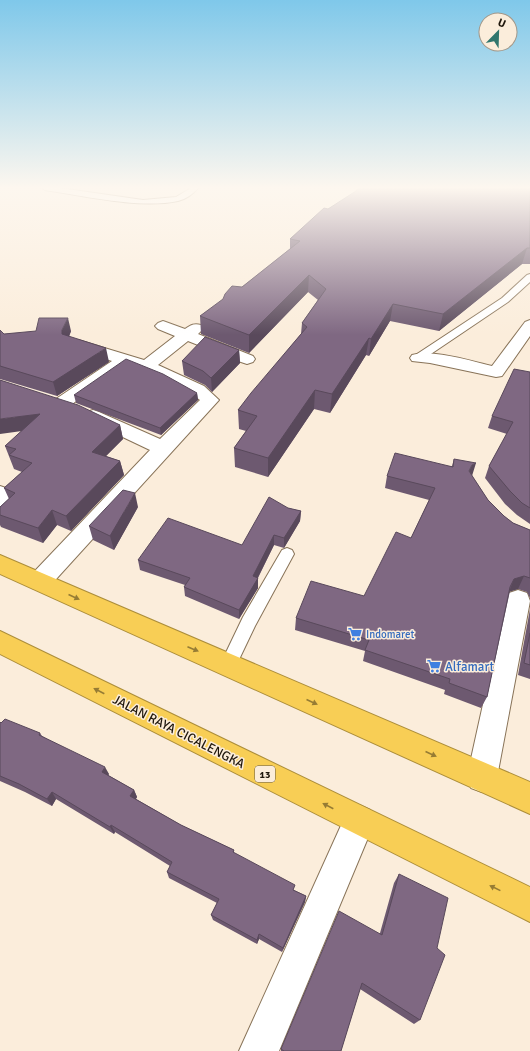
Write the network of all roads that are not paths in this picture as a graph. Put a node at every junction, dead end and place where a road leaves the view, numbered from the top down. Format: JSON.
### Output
{"nodes":[{"id":1,"x":530,"y":277,"type":"edge"},
{"id":2,"x":205,"y":321,"type":"edge"},
{"id":3,"x":530,"y":325,"type":"edge"},
{"id":4,"x":163,"y":326,"type":"dead end"},
{"id":5,"x":186,"y":335,"type":"junction"},
{"id":6,"x":75,"y":344,"type":"edge"},
{"id":7,"x":418,"y":358,"type":"joint"},
{"id":8,"x":124,"y":359,"type":"junction"},
{"id":9,"x":247,"y":359,"type":"dead end"},
{"id":10,"x":146,"y":366,"type":"junction"},
{"id":11,"x":496,"y":372,"type":"junction"},
{"id":12,"x":516,"y":375,"type":"edge"},
{"id":13,"x":41,"y":399,"type":"edge"},
{"id":14,"x":59,"y":405,"type":"junction"},
{"id":15,"x":163,"y":448,"type":"junction"},
{"id":16,"x":0,"y":491,"type":"edge"},
{"id":17,"x":0,"y":508,"type":"edge"},
{"id":18,"x":287,"y":554,"type":"dead end"},
{"id":19,"x":0,"y":564,"type":"edge"},
{"id":20,"x":40,"y":581,"type":"junction"},
{"id":21,"x":518,"y":600,"type":"dead end"},
{"id":22,"x":0,"y":642,"type":"edge"},
{"id":23,"x":228,"y":665,"type":"junction"},
{"id":24,"x":482,"y":777,"type":"junction"},
{"id":25,"x":530,"y":798,"type":"edge"},
{"id":26,"x":359,"y":821,"type":"junction"},
{"id":27,"x":530,"y":905,"type":"edge"},
{"id":28,"x":259,"y":1051,"type":"edge"}],
"edges":[{"from":1,"to":7,"type":"lane"},
{"from":2,"to":5,"type":"street"},
{"from":3,"to":11,"type":"street"},
{"from":4,"to":5,"type":"street"},
{"from":5,"to":9,"type":"street"},
{"from":5,"to":10,"type":"street"},
{"from":6,"to":8,"type":"street"},
{"from":7,"to":11,"type":"street"},
{"from":8,"to":10,"type":"street"},
{"from":8,"to":14,"type":"street"},
{"from":10,"to":15,"type":"street"},
{"from":11,"to":12,"type":"street"},
{"from":13,"to":14,"type":"street"},
{"from":14,"to":15,"type":"street"},
{"from":15,"to":20,"type":"street"},
{"from":16,"to":17,"type":"lane"},
{"from":18,"to":23,"type":"lane"},
{"from":19,"to":20,"type":"highway"},
{"from":20,"to":23,"type":"highway","one_way":true},
{"from":21,"to":24,"type":"street"},
{"from":26,"to":22,"type":"highway","name":"JALAN RAYA CICALENGKA","number":"13","one_way":true},
{"from":23,"to":24,"type":"highway","one_way":true},
{"from":24,"to":25,"type":"highway"},
{"from":27,"to":26,"type":"highway","name":"JALAN RAYA CICALENGKA","number":"13","one_way":true},
{"from":26,"to":28,"type":"street"}]}
